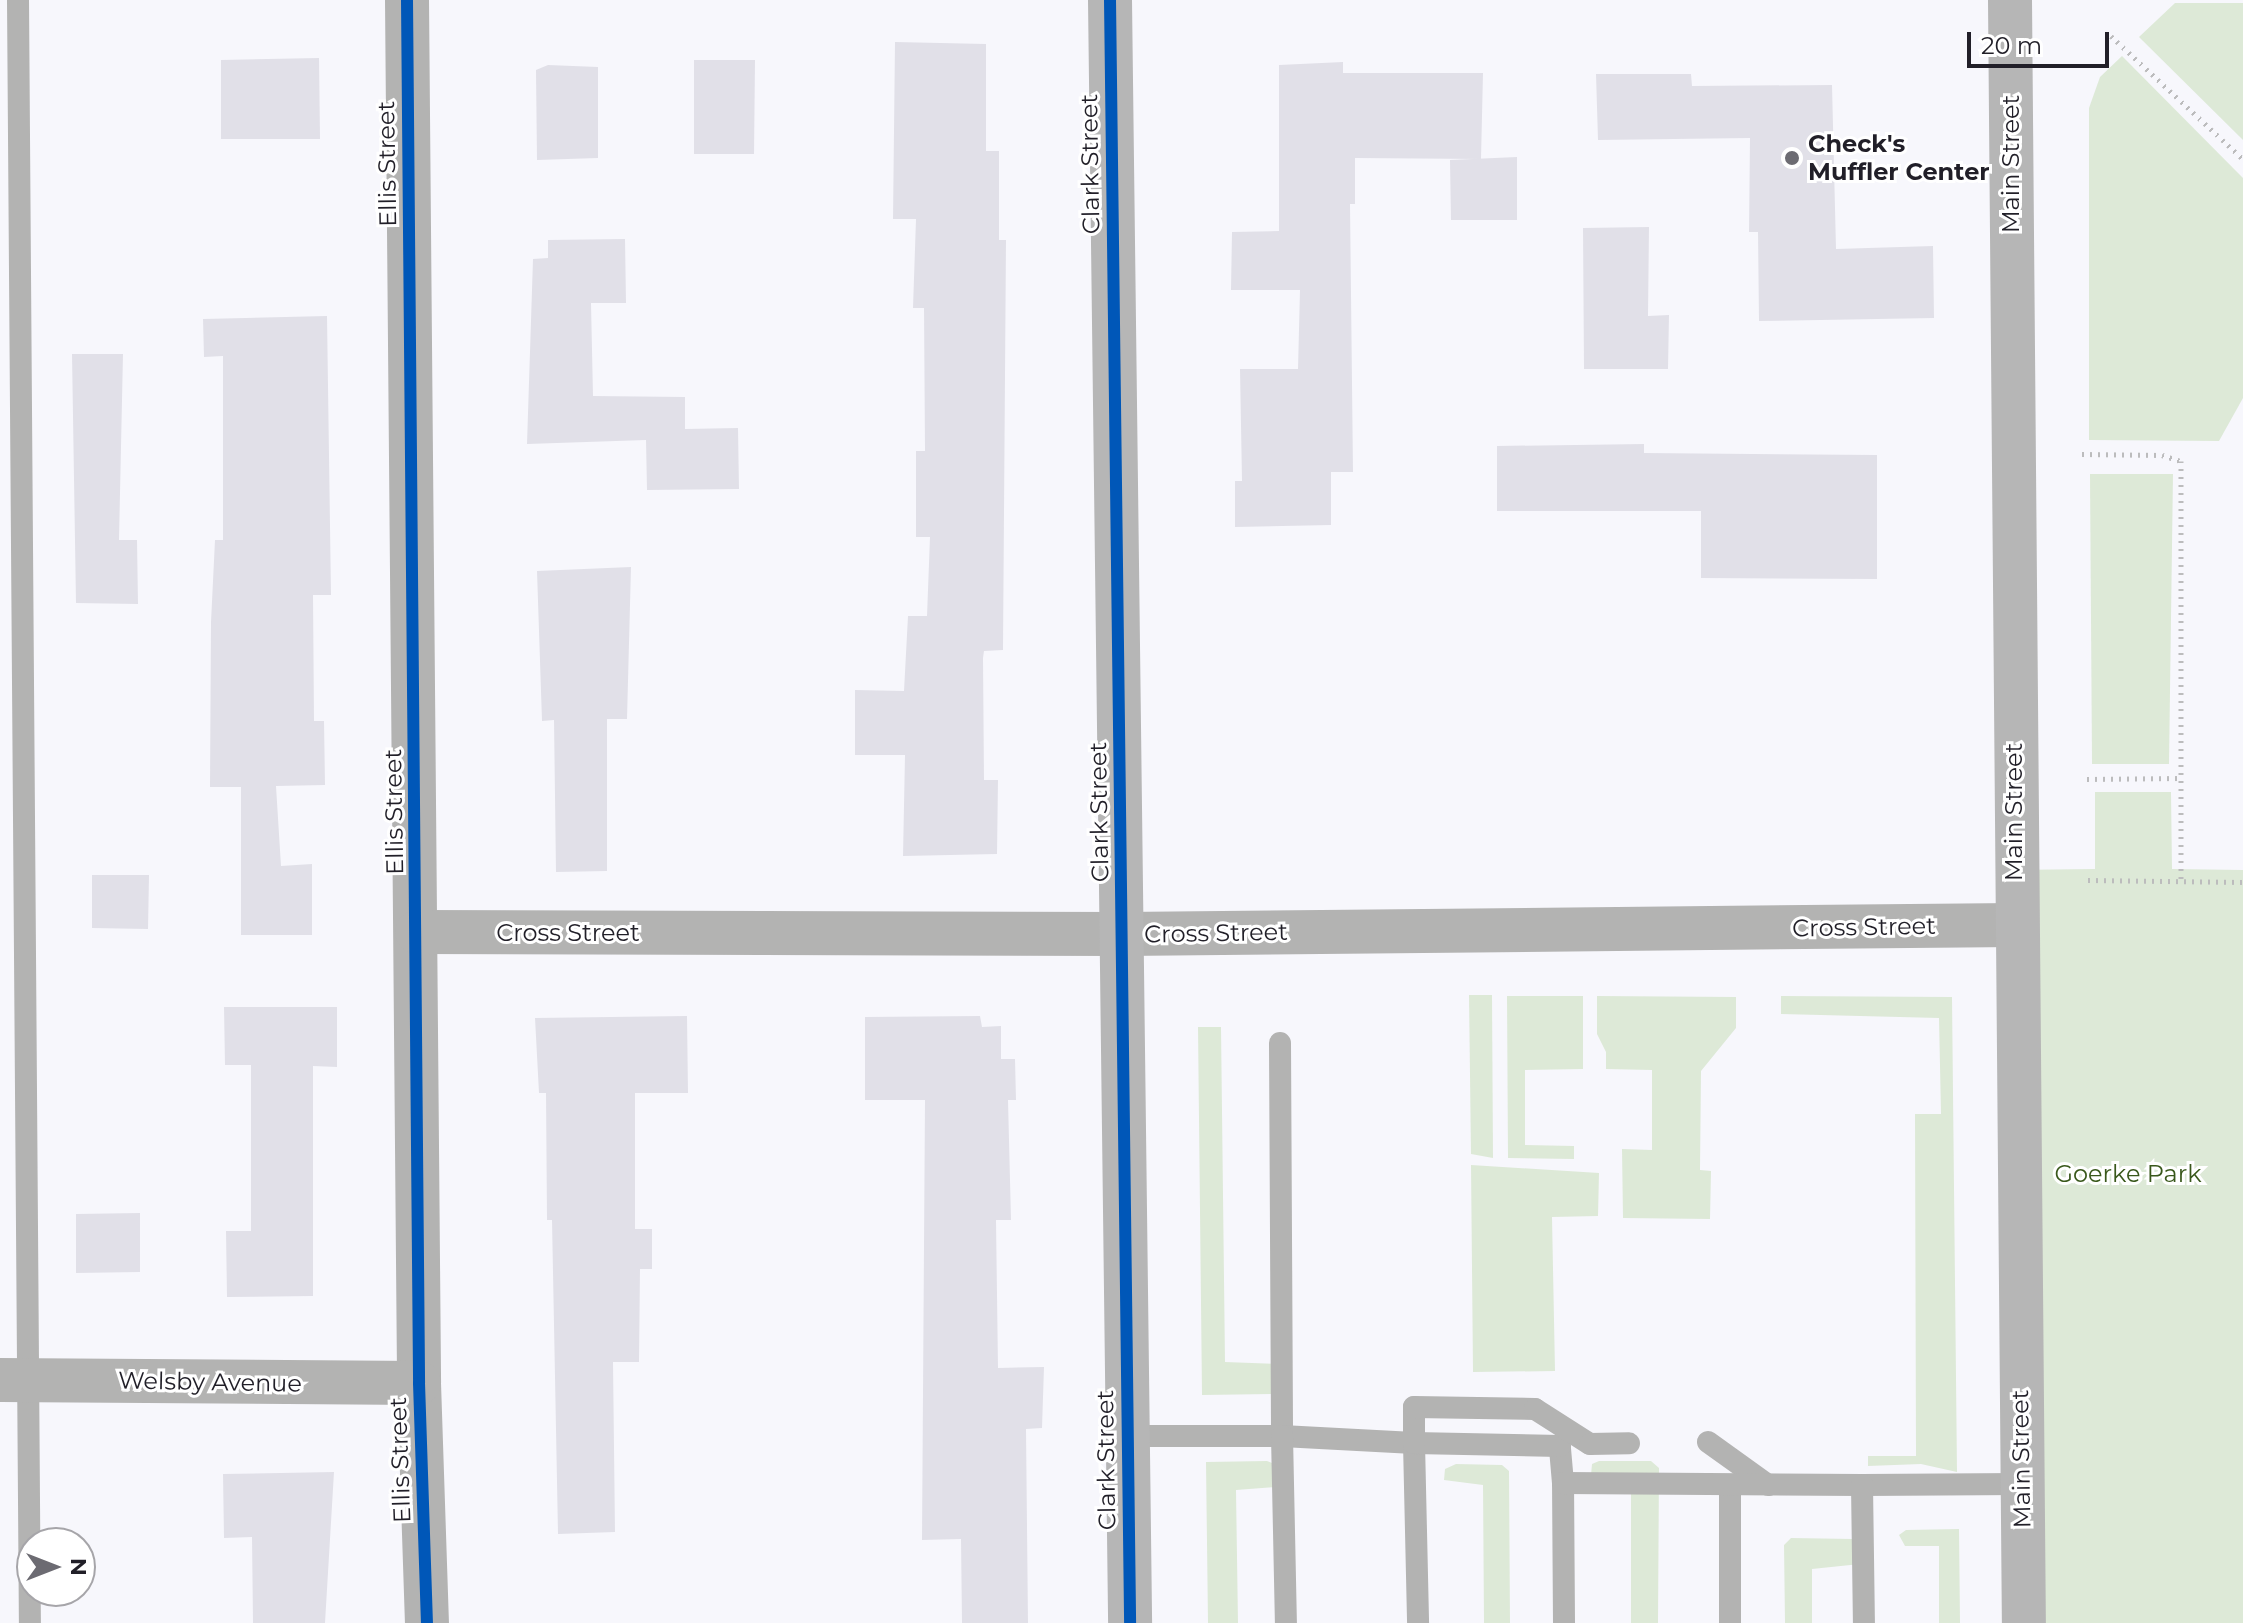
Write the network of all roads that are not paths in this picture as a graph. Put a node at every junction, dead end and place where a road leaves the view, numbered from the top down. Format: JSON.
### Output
{"nodes":[{"id":1,"x":18,"y":0,"type":"edge"},
{"id":2,"x":407,"y":0,"type":"edge"},
{"id":3,"x":1110,"y":0,"type":"edge"},
{"id":4,"x":2010,"y":0,"type":"edge"},
{"id":5,"x":2015,"y":925,"type":"junction"},
{"id":6,"x":417,"y":932,"type":"junction"},
{"id":7,"x":1123,"y":934,"type":"junction"},
{"id":8,"x":1280,"y":1043,"type":"dead end"},
{"id":9,"x":14,"y":1380,"type":"edge"},
{"id":10,"x":419,"y":1383,"type":"junction"},
{"id":11,"x":1128,"y":1436,"type":"junction"},
{"id":12,"x":1282,"y":1436,"type":"junction"},
{"id":13,"x":1708,"y":1442,"type":"dead end"},
{"id":14,"x":1414,"y":1443,"type":"junction"},
{"id":15,"x":1629,"y":1443,"type":"dead end"},
{"id":16,"x":1563,"y":1483,"type":"junction"},
{"id":17,"x":2021,"y":1484,"type":"junction"},
{"id":18,"x":1730,"y":1485,"type":"junction"},
{"id":19,"x":1768,"y":1485,"type":"junction"},
{"id":20,"x":1862,"y":1485,"type":"junction"},
{"id":21,"x":30,"y":1623,"type":"edge"},
{"id":22,"x":427,"y":1623,"type":"edge"},
{"id":23,"x":1130,"y":1623,"type":"edge"},
{"id":24,"x":1286,"y":1623,"type":"edge"},
{"id":25,"x":1418,"y":1623,"type":"edge"},
{"id":26,"x":1564,"y":1623,"type":"edge"},
{"id":27,"x":1730,"y":1623,"type":"edge"},
{"id":28,"x":1864,"y":1623,"type":"edge"},
{"id":29,"x":2024,"y":1623,"type":"edge"}],
"edges":[{"from":1,"to":9,"type":"lane"},
{"from":2,"to":6,"type":"street","name":"Ellis Street"},
{"from":3,"to":7,"type":"main road","name":"Clark Street"},
{"from":4,"to":5,"type":"main road","name":"Main Street"},
{"from":5,"to":7,"type":"street","name":"Cross Street"},
{"from":5,"to":17,"type":"main road","name":"Main Street"},
{"from":6,"to":7,"type":"street","name":"Cross Street"},
{"from":6,"to":10,"type":"street","name":"Ellis Street"},
{"from":7,"to":11,"type":"main road","name":"Clark Street"},
{"from":8,"to":12,"type":"lane"},
{"from":9,"to":10,"type":"street","name":"Welsby Avenue"},
{"from":9,"to":21,"type":"lane"},
{"from":10,"to":22,"type":"street","name":"Ellis Street"},
{"from":11,"to":12,"type":"lane"},
{"from":11,"to":23,"type":"main road","name":"Clark Street"},
{"from":12,"to":14,"type":"lane"},
{"from":12,"to":24,"type":"lane"},
{"from":13,"to":19,"type":"lane"},
{"from":14,"to":15,"type":"lane"},
{"from":14,"to":16,"type":"lane"},
{"from":14,"to":25,"type":"lane"},
{"from":16,"to":18,"type":"lane"},
{"from":16,"to":26,"type":"lane"},
{"from":17,"to":20,"type":"lane"},
{"from":17,"to":29,"type":"main road","name":"Main Street"},
{"from":18,"to":19,"type":"lane"},
{"from":18,"to":27,"type":"lane"},
{"from":19,"to":20,"type":"lane"},
{"from":20,"to":28,"type":"lane"}]}
